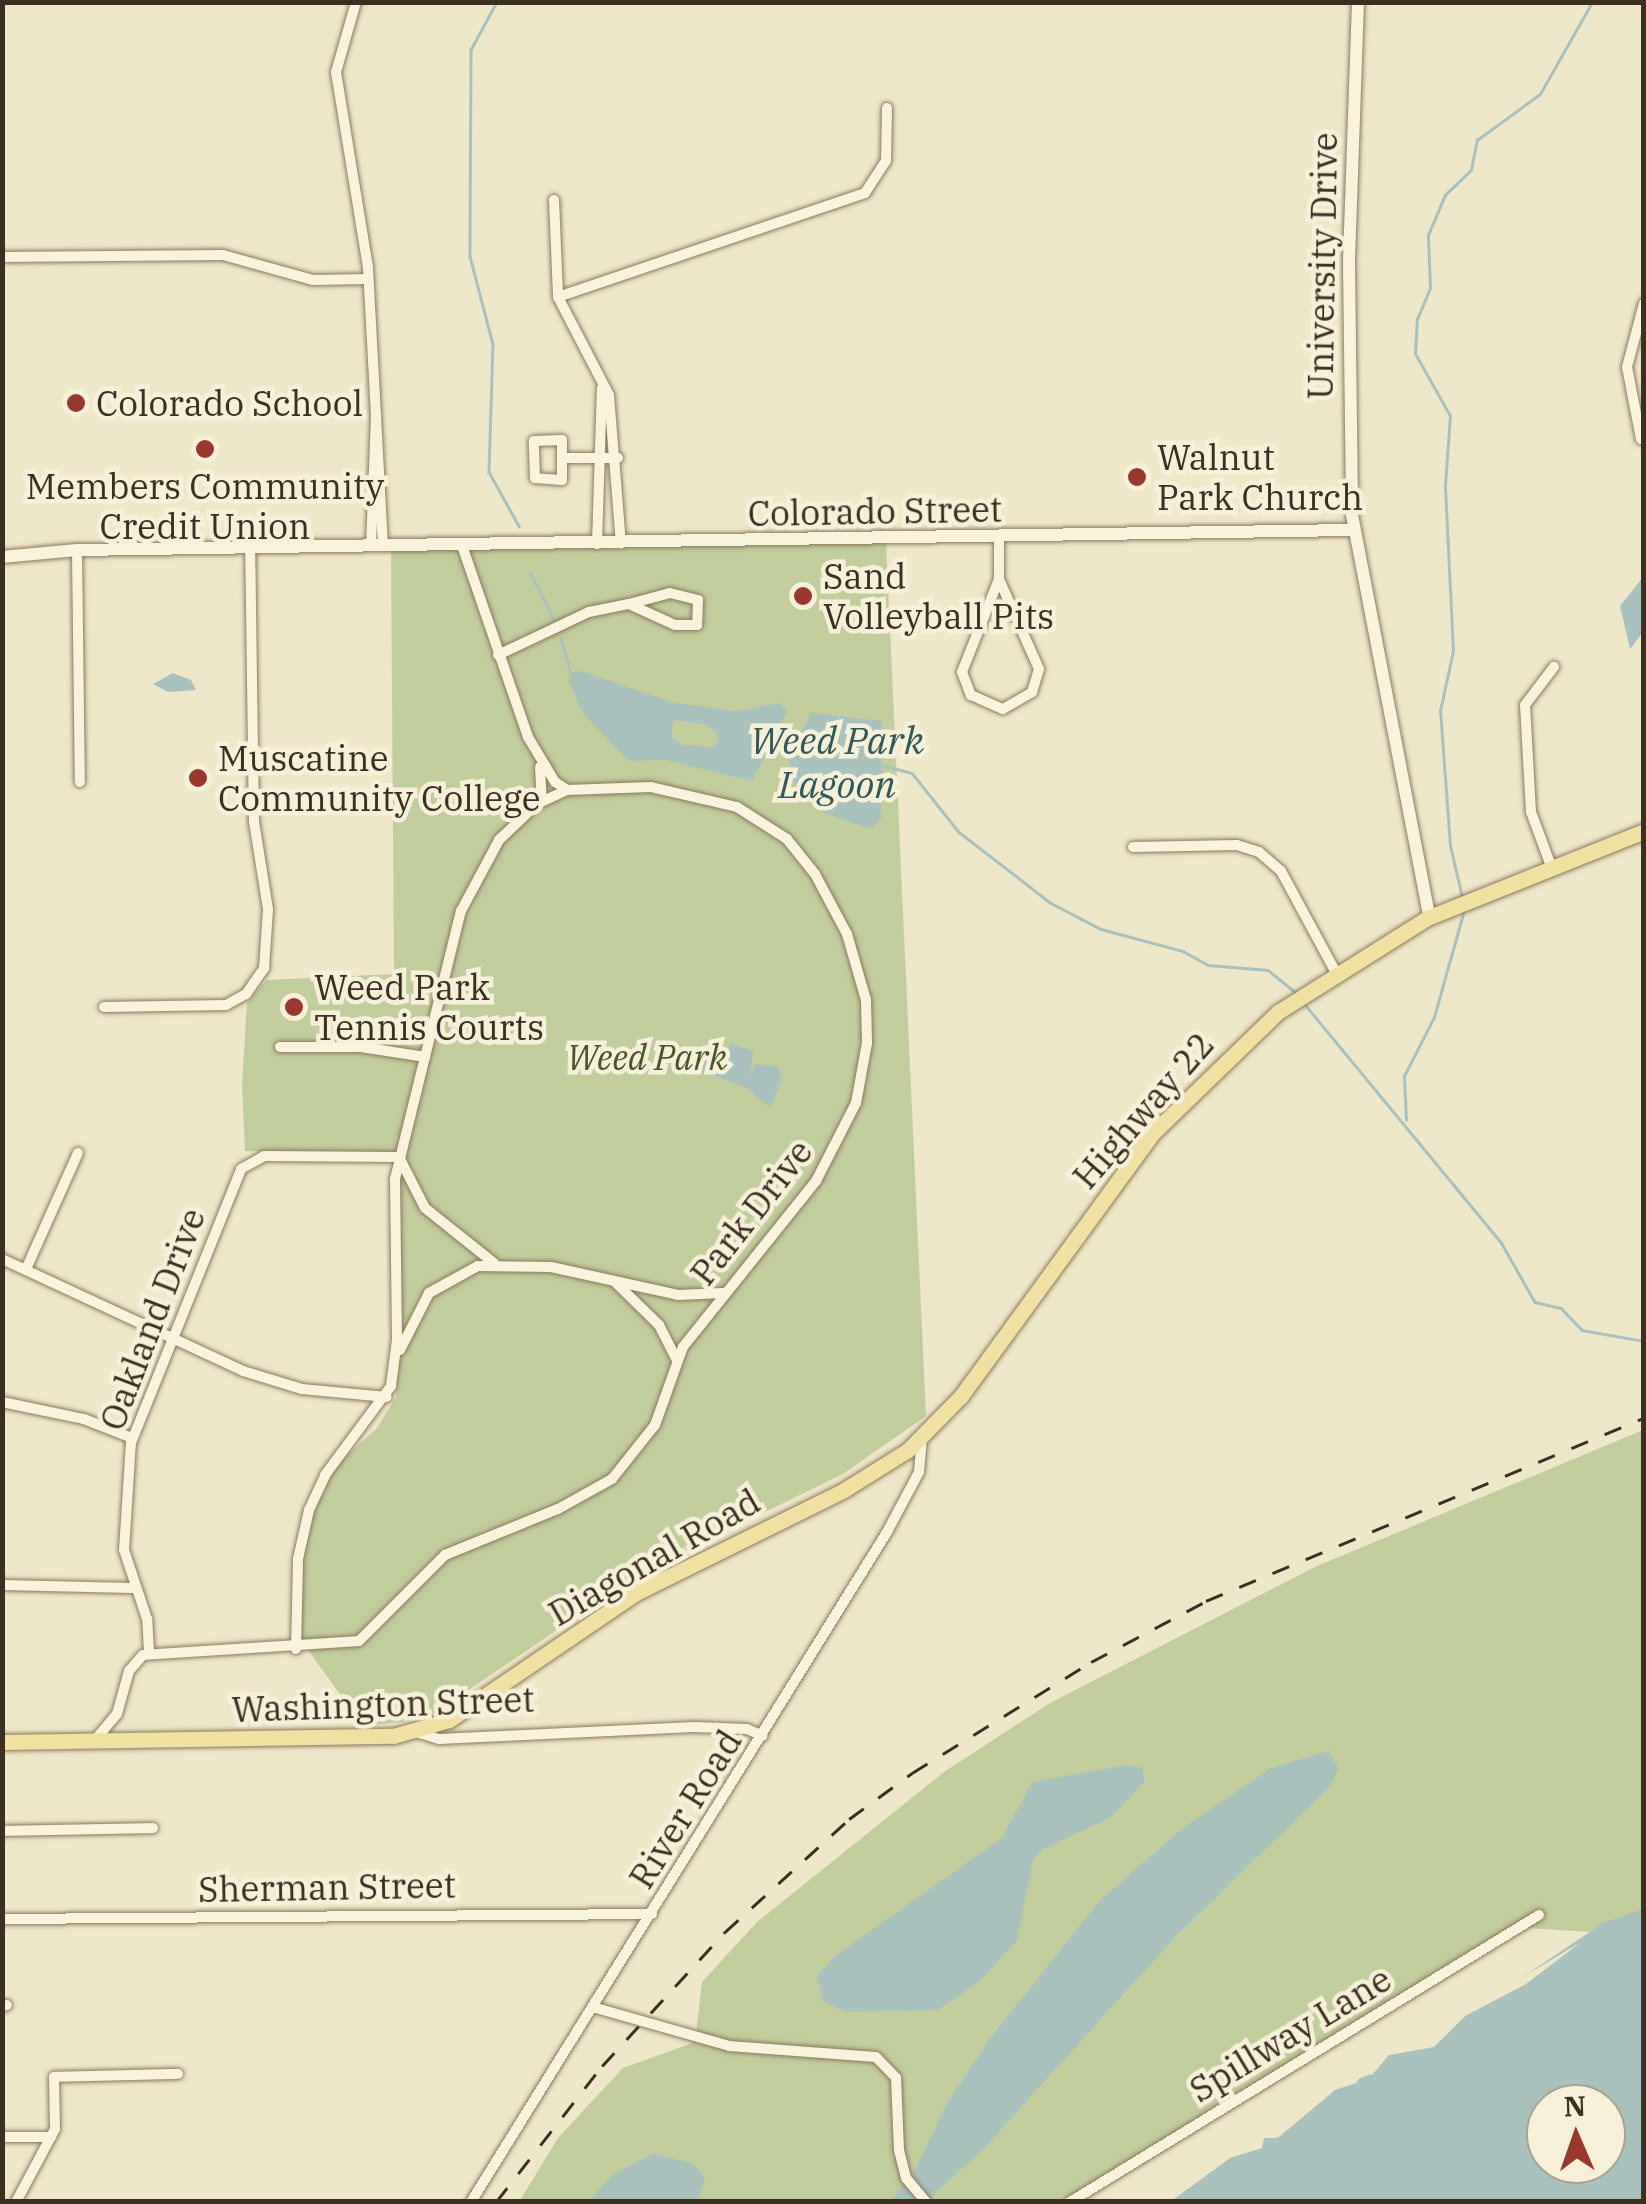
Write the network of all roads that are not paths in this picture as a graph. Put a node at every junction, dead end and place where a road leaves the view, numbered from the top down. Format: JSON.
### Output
{"nodes":[{"id":1,"x":356,"y":2,"type":"edge"},
{"id":2,"x":1358,"y":2,"type":"edge"},
{"id":3,"x":887,"y":108,"type":"dead end"},
{"id":4,"x":554,"y":200,"type":"dead end"},
{"id":5,"x":2,"y":257,"type":"edge"},
{"id":6,"x":368,"y":279,"type":"junction"},
{"id":7,"x":558,"y":298,"type":"junction"},
{"id":8,"x":1644,"y":303,"type":"edge"},
{"id":9,"x":602,"y":387,"type":"junction"},
{"id":10,"x":1641,"y":439,"type":"edge"},
{"id":11,"x":562,"y":458,"type":"junction"},
{"id":12,"x":597,"y":458,"type":"junction"},
{"id":13,"x":618,"y":458,"type":"junction"},
{"id":14,"x":1354,"y":530,"type":"junction"},
{"id":15,"x":1000,"y":540,"type":"junction"},
{"id":16,"x":597,"y":544,"type":"junction"},
{"id":17,"x":620,"y":544,"type":"junction"},
{"id":18,"x":462,"y":545,"type":"junction"},
{"id":19,"x":377,"y":546,"type":"junction"},
{"id":20,"x":250,"y":547,"type":"junction"},
{"id":21,"x":77,"y":550,"type":"junction"},
{"id":22,"x":2,"y":557,"type":"edge"},
{"id":23,"x":999,"y":579,"type":"junction"},
{"id":24,"x":629,"y":604,"type":"junction"},
{"id":25,"x":498,"y":654,"type":"junction"},
{"id":26,"x":1554,"y":667,"type":"dead end"},
{"id":27,"x":540,"y":764,"type":"junction"},
{"id":28,"x":80,"y":782,"type":"dead end"},
{"id":29,"x":566,"y":790,"type":"junction"},
{"id":30,"x":542,"y":801,"type":"junction"},
{"id":31,"x":1644,"y":830,"type":"edge"},
{"id":32,"x":1134,"y":846,"type":"dead end"},
{"id":33,"x":1551,"y":866,"type":"junction"},
{"id":34,"x":1430,"y":916,"type":"junction"},
{"id":35,"x":1335,"y":970,"type":"junction"},
{"id":36,"x":104,"y":1007,"type":"dead end"},
{"id":37,"x":280,"y":1047,"type":"dead end"},
{"id":38,"x":426,"y":1057,"type":"junction"},
{"id":39,"x":78,"y":1153,"type":"dead end"},
{"id":40,"x":399,"y":1157,"type":"junction"},
{"id":41,"x":416,"y":1196,"type":"junction"},
{"id":42,"x":394,"y":1203,"type":"junction"},
{"id":43,"x":2,"y":1259,"type":"edge"},
{"id":44,"x":494,"y":1263,"type":"junction"},
{"id":45,"x":26,"y":1267,"type":"junction"},
{"id":46,"x":612,"y":1280,"type":"junction"},
{"id":47,"x":724,"y":1293,"type":"junction"},
{"id":48,"x":172,"y":1340,"type":"junction"},
{"id":49,"x":676,"y":1360,"type":"junction"},
{"id":50,"x":396,"y":1361,"type":"junction"},
{"id":51,"x":387,"y":1396,"type":"junction"},
{"id":52,"x":2,"y":1402,"type":"edge"},
{"id":53,"x":132,"y":1438,"type":"junction"},
{"id":54,"x":922,"y":1438,"type":"junction"},
{"id":55,"x":2,"y":1585,"type":"edge"},
{"id":56,"x":132,"y":1588,"type":"junction"},
{"id":57,"x":296,"y":1649,"type":"junction"},
{"id":58,"x":149,"y":1652,"type":"junction"},
{"id":59,"x":416,"y":1732,"type":"junction"},
{"id":60,"x":763,"y":1736,"type":"junction"},
{"id":61,"x":94,"y":1741,"type":"junction"},
{"id":62,"x":2,"y":1742,"type":"edge"},
{"id":63,"x":153,"y":1828,"type":"dead end"},
{"id":64,"x":2,"y":1832,"type":"edge"},
{"id":65,"x":652,"y":1914,"type":"junction"},
{"id":66,"x":1539,"y":1914,"type":"dead end"},
{"id":67,"x":2,"y":1919,"type":"edge"},
{"id":68,"x":596,"y":2008,"type":"junction"},
{"id":69,"x":178,"y":2074,"type":"dead end"},
{"id":70,"x":2,"y":2137,"type":"edge"},
{"id":71,"x":51,"y":2138,"type":"junction"},
{"id":72,"x":16,"y":2202,"type":"edge"},
{"id":73,"x":471,"y":2202,"type":"edge"},
{"id":74,"x":926,"y":2202,"type":"edge"},
{"id":75,"x":1070,"y":2202,"type":"edge"}],
"edges":[{"from":1,"to":6,"type":"street"},
{"from":2,"to":14,"type":"street","name":"University Drive"},
{"from":3,"to":7,"type":"street"},
{"from":4,"to":7,"type":"street"},
{"from":5,"to":6,"type":"street"},
{"from":6,"to":19,"type":"street"},
{"from":7,"to":9,"type":"street"},
{"from":8,"to":10,"type":"street"},
{"from":9,"to":12,"type":"street"},
{"from":9,"to":13,"type":"street"},
{"from":11,"to":11,"type":"street"},
{"from":11,"to":12,"type":"street"},
{"from":12,"to":13,"type":"street"},
{"from":12,"to":16,"type":"street"},
{"from":13,"to":17,"type":"street"},
{"from":14,"to":15,"type":"street","name":"Colorado Street"},
{"from":14,"to":34,"type":"street"},
{"from":15,"to":17,"type":"street","name":"Colorado Street"},
{"from":15,"to":23,"type":"street"},
{"from":16,"to":17,"type":"street","name":"Colorado Street"},
{"from":16,"to":18,"type":"street","name":"Colorado Street"},
{"from":18,"to":19,"type":"street","name":"Colorado Street"},
{"from":18,"to":25,"type":"street"},
{"from":19,"to":20,"type":"street","name":"Colorado Street"},
{"from":20,"to":21,"type":"street","name":"Colorado Street"},
{"from":20,"to":36,"type":"street"},
{"from":21,"to":22,"type":"street","name":"Colorado Street"},
{"from":21,"to":28,"type":"street"},
{"from":23,"to":23,"type":"street"},
{"from":24,"to":24,"type":"street"},
{"from":24,"to":25,"type":"street"},
{"from":25,"to":27,"type":"street"},
{"from":26,"to":33,"type":"street"},
{"from":27,"to":29,"type":"street"},
{"from":27,"to":30,"type":"street"},
{"from":29,"to":30,"type":"street","name":"Park Drive"},
{"from":29,"to":47,"type":"street","name":"Park Drive"},
{"from":30,"to":38,"type":"street","name":"Park Drive"},
{"from":31,"to":33,"type":"main road","name":"Highway 22"},
{"from":32,"to":35,"type":"street"},
{"from":33,"to":34,"type":"main road","name":"Highway 22"},
{"from":34,"to":35,"type":"main road","name":"Highway 22"},
{"from":35,"to":54,"type":"main road","name":"Highway 22"},
{"from":37,"to":38,"type":"street"},
{"from":38,"to":40,"type":"street","name":"Park Drive"},
{"from":39,"to":45,"type":"street"},
{"from":40,"to":41,"type":"street"},
{"from":40,"to":42,"type":"street","name":"Park Drive"},
{"from":40,"to":48,"type":"street","name":"Oakland Drive"},
{"from":41,"to":42,"type":"street"},
{"from":41,"to":44,"type":"street"},
{"from":42,"to":50,"type":"street","name":"Park Drive"},
{"from":43,"to":45,"type":"street"},
{"from":44,"to":46,"type":"street"},
{"from":44,"to":50,"type":"street"},
{"from":45,"to":48,"type":"street"},
{"from":46,"to":47,"type":"street"},
{"from":46,"to":49,"type":"street"},
{"from":47,"to":49,"type":"street","name":"Park Drive"},
{"from":48,"to":51,"type":"street"},
{"from":48,"to":53,"type":"street","name":"Oakland Drive"},
{"from":49,"to":57,"type":"street","name":"Park Drive"},
{"from":50,"to":51,"type":"street","name":"Park Drive"},
{"from":51,"to":57,"type":"street","name":"Park Drive"},
{"from":52,"to":53,"type":"street"},
{"from":53,"to":56,"type":"street","name":"Oakland Drive"},
{"from":54,"to":59,"type":"main road","name":"Diagonal Road"},
{"from":54,"to":60,"type":"street","name":"River Road"},
{"from":55,"to":56,"type":"street"},
{"from":56,"to":58,"type":"street","name":"Oakland Drive"},
{"from":57,"to":58,"type":"street","name":"Park Drive"},
{"from":58,"to":61,"type":"street"},
{"from":59,"to":60,"type":"street","name":"Washington Street"},
{"from":59,"to":61,"type":"main road","name":"Washington Street"},
{"from":60,"to":65,"type":"street","name":"River Road"},
{"from":61,"to":62,"type":"main road","name":"Washington Street"},
{"from":63,"to":64,"type":"street"},
{"from":65,"to":67,"type":"street","name":"Sherman Street"},
{"from":65,"to":68,"type":"street","name":"River Road"},
{"from":66,"to":75,"type":"street","name":"Spillway Lane"},
{"from":68,"to":73,"type":"street","name":"River Road"},
{"from":68,"to":74,"type":"street"},
{"from":69,"to":71,"type":"street"},
{"from":70,"to":71,"type":"street"},
{"from":71,"to":72,"type":"street"}]}
